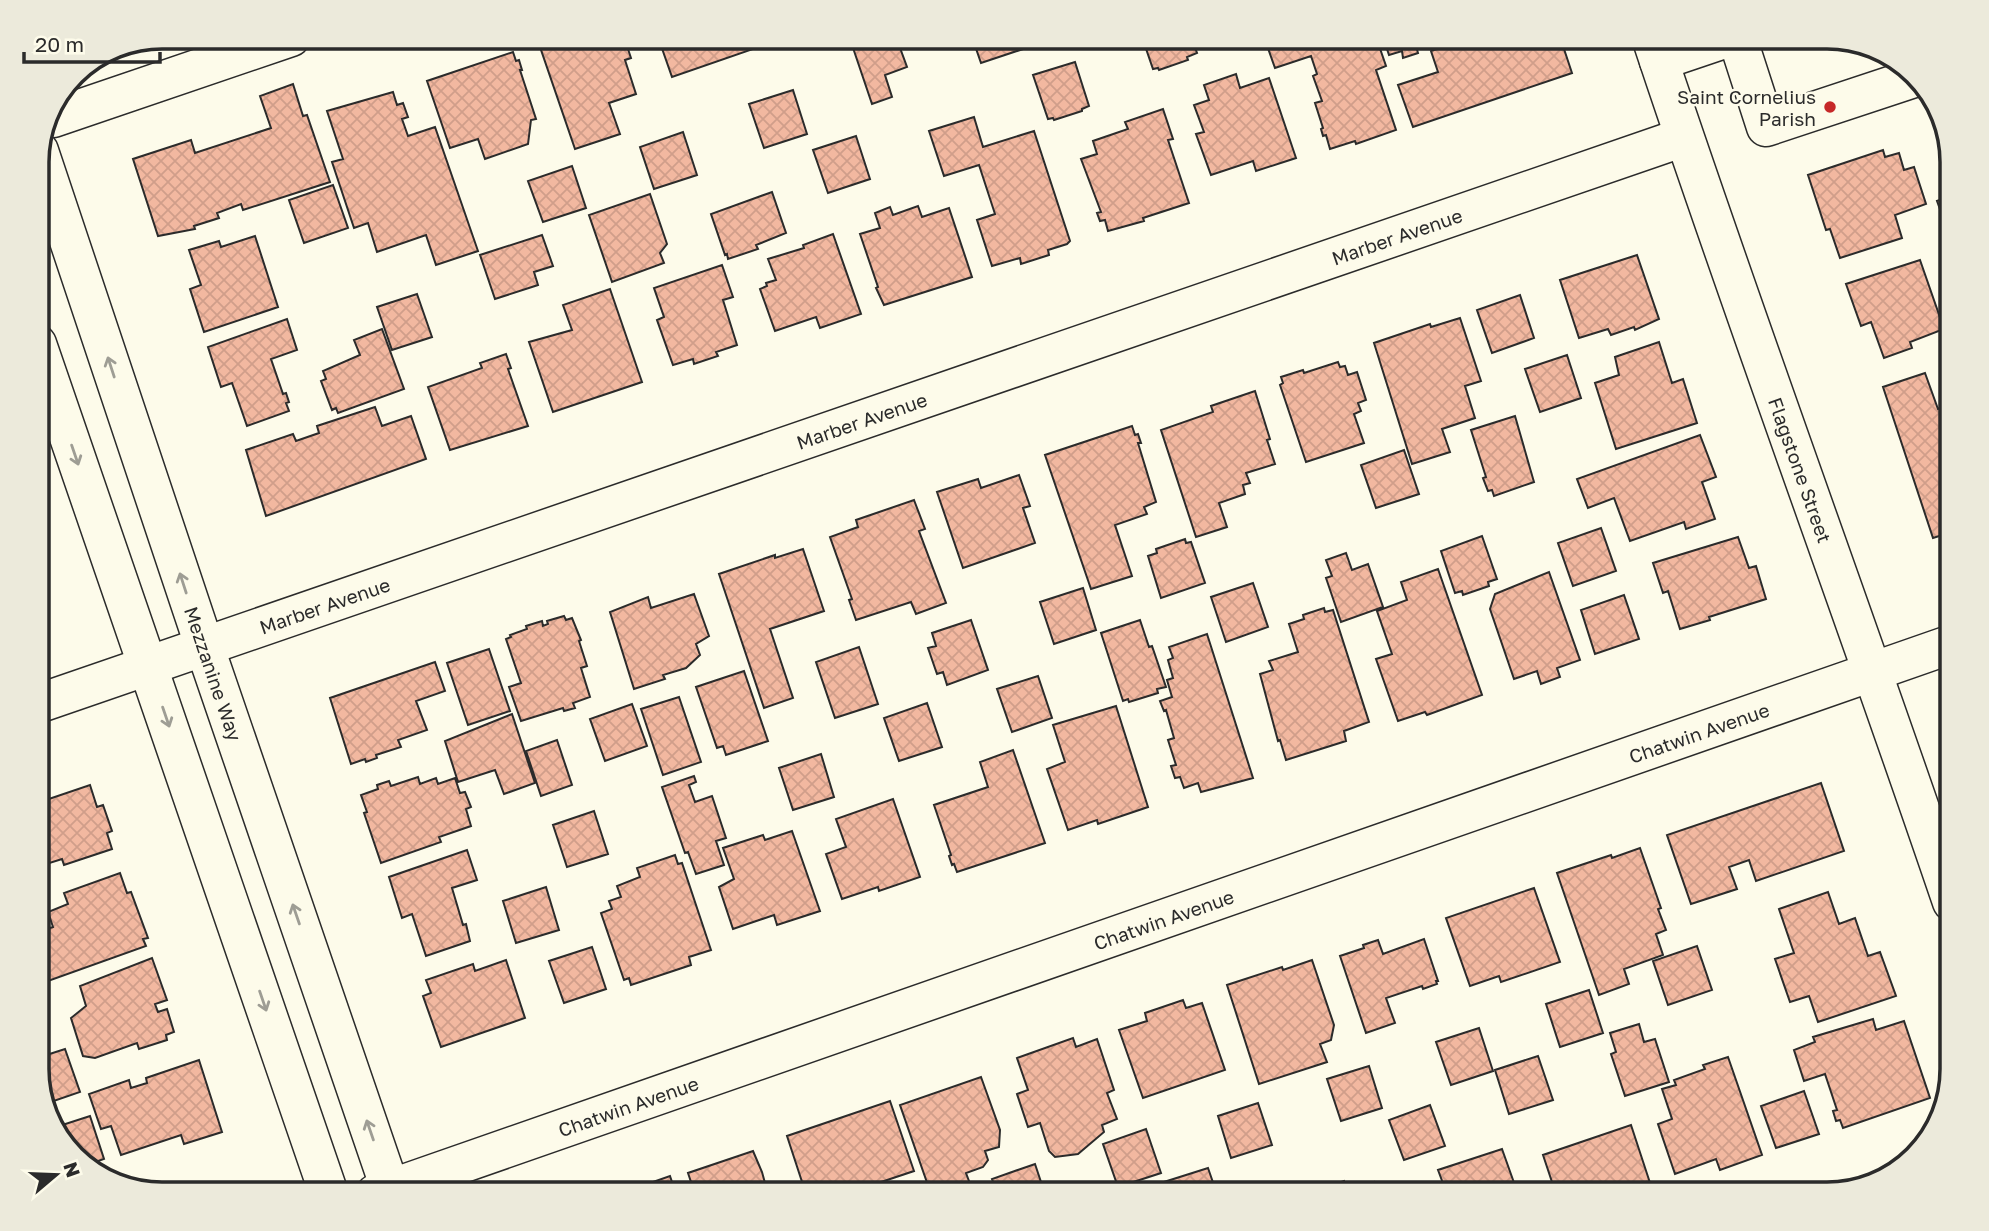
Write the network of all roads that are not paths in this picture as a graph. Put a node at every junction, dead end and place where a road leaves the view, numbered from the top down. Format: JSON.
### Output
{"nodes":[{"id":1,"x":256,"y":49,"type":"edge"},
{"id":2,"x":1655,"y":49,"type":"edge"},
{"id":3,"x":1741,"y":49,"type":"edge"},
{"id":4,"x":1906,"y":81,"type":"edge"},
{"id":5,"x":60,"y":116,"type":"edge"},
{"id":6,"x":1684,"y":137,"type":"junction"},
{"id":7,"x":49,"y":181,"type":"edge"},
{"id":8,"x":49,"y":379,"type":"edge"},
{"id":9,"x":1940,"y":647,"type":"edge"},
{"id":10,"x":205,"y":648,"type":"junction"},
{"id":11,"x":149,"y":667,"type":"junction"},
{"id":12,"x":1873,"y":670,"type":"junction"},
{"id":13,"x":49,"y":700,"type":"edge"},
{"id":14,"x":1940,"y":867,"type":"edge"},
{"id":15,"x":325,"y":1182,"type":"edge"},
{"id":16,"x":383,"y":1182,"type":"edge"},
{"id":17,"x":414,"y":1182,"type":"edge"}],
"edges":[{"from":1,"to":5,"type":"street"},
{"from":2,"to":6,"type":"street","name":"Flagstone Street"},
{"from":3,"to":4,"type":"street"},
{"from":6,"to":10,"type":"street","name":"Marber Avenue"},
{"from":6,"to":12,"type":"street","name":"Flagstone Street"},
{"from":10,"to":7,"type":"street","name":"Mezzanine Way","one_way":true},
{"from":8,"to":11,"type":"street","one_way":true},
{"from":9,"to":12,"type":"street","name":"Chatwin Avenue"},
{"from":10,"to":11,"type":"street","name":"Marber Avenue"},
{"from":16,"to":10,"type":"street","name":"Mezzanine Way","one_way":true},
{"from":11,"to":13,"type":"street","name":"Marber Avenue"},
{"from":11,"to":15,"type":"street","one_way":true},
{"from":12,"to":14,"type":"street","name":"Flagstone Street"},
{"from":12,"to":17,"type":"street","name":"Chatwin Avenue"}]}
